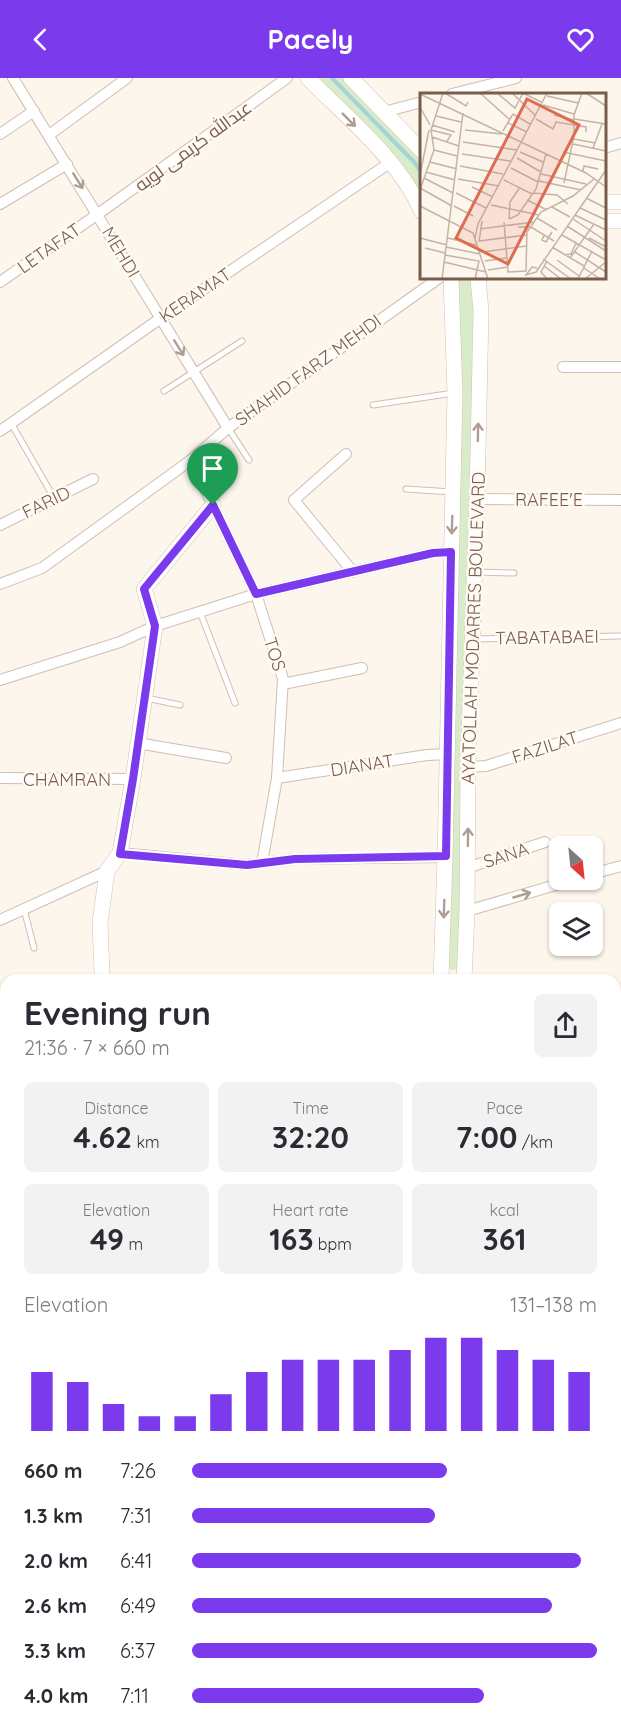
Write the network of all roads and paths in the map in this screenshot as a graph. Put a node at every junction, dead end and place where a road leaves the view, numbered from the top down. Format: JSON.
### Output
{"nodes":[{"id":1,"x":13,"y":78,"type":"edge"},
{"id":2,"x":127,"y":78,"type":"edge"},
{"id":3,"x":287,"y":78,"type":"edge"},
{"id":4,"x":308,"y":78,"type":"edge"},
{"id":5,"x":351,"y":78,"type":"edge"},
{"id":6,"x":516,"y":78,"type":"edge"},
{"id":7,"x":456,"y":93,"type":"edge"},
{"id":8,"x":420,"y":103,"type":"edge"},
{"id":9,"x":34,"y":111,"type":"junction"},
{"id":10,"x":384,"y":112,"type":"junction"},
{"id":11,"x":0,"y":134,"type":"edge"},
{"id":12,"x":49,"y":135,"type":"junction"},
{"id":13,"x":621,"y":143,"type":"edge"},
{"id":14,"x":606,"y":147,"type":"edge"},
{"id":15,"x":420,"y":149,"type":"edge"},
{"id":16,"x":391,"y":162,"type":"junction"},
{"id":17,"x":67,"y":164,"type":"junction"},
{"id":18,"x":0,"y":204,"type":"edge"},
{"id":19,"x":420,"y":208,"type":"edge"},
{"id":20,"x":99,"y":214,"type":"junction"},
{"id":21,"x":440,"y":279,"type":"edge"},
{"id":22,"x":441,"y":279,"type":"edge"},
{"id":23,"x":451,"y":279,"type":"edge"},
{"id":24,"x":478,"y":279,"type":"edge"},
{"id":25,"x":0,"y":282,"type":"edge"},
{"id":26,"x":161,"y":318,"type":"junction"},
{"id":27,"x":242,"y":341,"type":"dead end"},
{"id":28,"x":455,"y":362,"type":"junction"},
{"id":29,"x":563,"y":367,"type":"dead end"},
{"id":30,"x":621,"y":367,"type":"edge"},
{"id":31,"x":193,"y":370,"type":"junction"},
{"id":32,"x":164,"y":391,"type":"dead end"},
{"id":33,"x":455,"y":393,"type":"junction"},
{"id":34,"x":372,"y":405,"type":"dead end"},
{"id":35,"x":11,"y":423,"type":"junction"},
{"id":36,"x":228,"y":428,"type":"junction"},
{"id":37,"x":0,"y":431,"type":"edge"},
{"id":38,"x":346,"y":454,"type":"dead end"},
{"id":39,"x":191,"y":460,"type":"junction"},
{"id":40,"x":249,"y":460,"type":"dead end"},
{"id":41,"x":93,"y":479,"type":"dead end"},
{"id":42,"x":406,"y":489,"type":"dead end"},
{"id":43,"x":453,"y":492,"type":"junction"},
{"id":44,"x":54,"y":498,"type":"junction"},
{"id":45,"x":477,"y":499,"type":"junction"},
{"id":46,"x":621,"y":500,"type":"edge"},
{"id":47,"x":213,"y":505,"type":"junction"},
{"id":48,"x":0,"y":525,"type":"edge"},
{"id":49,"x":451,"y":552,"type":"junction"},
{"id":50,"x":353,"y":572,"type":"junction"},
{"id":51,"x":474,"y":573,"type":"junction"},
{"id":52,"x":514,"y":573,"type":"dead end"},
{"id":53,"x":451,"y":582,"type":"junction"},
{"id":54,"x":0,"y":584,"type":"edge"},
{"id":55,"x":256,"y":594,"type":"junction"},
{"id":56,"x":200,"y":612,"type":"junction"},
{"id":57,"x":155,"y":626,"type":"junction"},
{"id":58,"x":621,"y":636,"type":"edge"},
{"id":59,"x":472,"y":639,"type":"junction"},
{"id":60,"x":362,"y":668,"type":"dead end"},
{"id":61,"x":0,"y":680,"type":"edge"},
{"id":62,"x":282,"y":684,"type":"junction"},
{"id":63,"x":144,"y":698,"type":"junction"},
{"id":64,"x":235,"y":703,"type":"dead end"},
{"id":65,"x":180,"y":705,"type":"dead end"},
{"id":66,"x":621,"y":723,"type":"edge"},
{"id":67,"x":137,"y":743,"type":"junction"},
{"id":68,"x":447,"y":754,"type":"junction"},
{"id":69,"x":226,"y":758,"type":"dead end"},
{"id":70,"x":468,"y":767,"type":"junction"},
{"id":71,"x":0,"y":778,"type":"edge"},
{"id":72,"x":277,"y":778,"type":"junction"},
{"id":73,"x":133,"y":779,"type":"junction"},
{"id":74,"x":545,"y":842,"type":"dead end"},
{"id":75,"x":120,"y":854,"type":"junction"},
{"id":76,"x":446,"y":856,"type":"junction"},
{"id":77,"x":262,"y":863,"type":"junction"},
{"id":78,"x":621,"y":866,"type":"edge"},
{"id":79,"x":467,"y":868,"type":"junction"},
{"id":80,"x":107,"y":871,"type":"junction"},
{"id":81,"x":603,"y":871,"type":"edge"},
{"id":82,"x":549,"y":887,"type":"edge"},
{"id":83,"x":24,"y":908,"type":"junction"},
{"id":84,"x":467,"y":911,"type":"junction"},
{"id":85,"x":0,"y":920,"type":"edge"},
{"id":86,"x":34,"y":948,"type":"dead end"},
{"id":87,"x":102,"y":974,"type":"edge"},
{"id":88,"x":442,"y":974,"type":"edge"},
{"id":89,"x":459,"y":974,"type":"edge"},
{"id":90,"x":461,"y":974,"type":"edge"}],
"edges":[{"from":1,"to":9,"type":"street","name":"MEHDI"},
{"from":2,"to":12,"type":"street"},
{"from":3,"to":20,"type":"street","name":"عبدالله کریمی لویه"},
{"from":4,"to":16,"type":"main road","one_way":true},
{"from":5,"to":10,"type":"main road"},
{"from":6,"to":7,"type":"street"},
{"from":8,"to":10,"type":"street"},
{"from":9,"to":11,"type":"street"},
{"from":9,"to":12,"type":"street","name":"MEHDI"},
{"from":10,"to":15,"type":"main road"},
{"from":12,"to":17,"type":"street","name":"MEHDI"},
{"from":13,"to":14,"type":"street"},
{"from":16,"to":19,"type":"main road"},
{"from":16,"to":26,"type":"street","name":"KERAMAT"},
{"from":17,"to":18,"type":"street"},
{"from":17,"to":20,"type":"street","name":"MEHDI","one_way":true},
{"from":20,"to":25,"type":"street","name":"LETAFAT"},
{"from":20,"to":26,"type":"street","name":"MEHDI"},
{"from":21,"to":36,"type":"street","name":"SHAHID FARZ MEHDI"},
{"from":22,"to":28,"type":"main road","name":"AYATOLLAH MODARRES BOULEVARD"},
{"from":23,"to":28,"type":"main road","name":"AYATOLLAH MODARRES BOULEVARD"},
{"from":45,"to":24,"type":"main road","name":"AYATOLLAH MODARRES BOULEVARD","one_way":true},
{"from":26,"to":31,"type":"street","name":"MEHDI","one_way":true},
{"from":26,"to":35,"type":"street","name":"KERAMAT"},
{"from":27,"to":31,"type":"lane"},
{"from":28,"to":33,"type":"main road","name":"AYATOLLAH MODARRES BOULEVARD"},
{"from":29,"to":30,"type":"street"},
{"from":31,"to":32,"type":"lane"},
{"from":31,"to":36,"type":"street","name":"MEHDI"},
{"from":33,"to":34,"type":"lane"},
{"from":33,"to":43,"type":"main road","name":"AYATOLLAH MODARRES BOULEVARD"},
{"from":35,"to":37,"type":"street","name":"KERAMAT"},
{"from":35,"to":44,"type":"lane"},
{"from":36,"to":39,"type":"street","name":"SHAHID FARZ MEHDI"},
{"from":36,"to":40,"type":"lane"},
{"from":38,"to":50,"type":"street"},
{"from":39,"to":47,"type":"street","name":"TOS"},
{"from":39,"to":54,"type":"street","name":"SHAHID FARZ MEHDI"},
{"from":41,"to":44,"type":"street","name":"FARID"},
{"from":42,"to":43,"type":"lane"},
{"from":43,"to":49,"type":"main road","name":"AYATOLLAH MODARRES BOULEVARD","one_way":true},
{"from":44,"to":48,"type":"street","name":"FARID"},
{"from":45,"to":46,"type":"street","name":"RAFEE'E"},
{"from":45,"to":51,"type":"main road","name":"AYATOLLAH MODARRES BOULEVARD"},
{"from":47,"to":55,"type":"street","name":"TOS"},
{"from":47,"to":57,"type":"main road"},
{"from":49,"to":50,"type":"street"},
{"from":49,"to":53,"type":"main road","name":"AYATOLLAH MODARRES BOULEVARD"},
{"from":50,"to":55,"type":"street"},
{"from":51,"to":52,"type":"lane"},
{"from":51,"to":53,"type":"main road"},
{"from":51,"to":59,"type":"main road","name":"AYATOLLAH MODARRES BOULEVARD"},
{"from":53,"to":68,"type":"main road","name":"AYATOLLAH MODARRES BOULEVARD"},
{"from":55,"to":56,"type":"street"},
{"from":55,"to":62,"type":"street","name":"TOS"},
{"from":56,"to":57,"type":"street"},
{"from":56,"to":64,"type":"lane"},
{"from":57,"to":61,"type":"street"},
{"from":57,"to":63,"type":"main road"},
{"from":58,"to":59,"type":"lane","name":"TABATABAEI"},
{"from":59,"to":70,"type":"main road","name":"AYATOLLAH MODARRES BOULEVARD"},
{"from":60,"to":62,"type":"street"},
{"from":62,"to":72,"type":"street","name":"TOS"},
{"from":63,"to":65,"type":"lane"},
{"from":63,"to":67,"type":"main road"},
{"from":66,"to":70,"type":"street","name":"FAZILAT"},
{"from":67,"to":69,"type":"street"},
{"from":67,"to":73,"type":"main road"},
{"from":68,"to":72,"type":"street","name":"DIANAT"},
{"from":68,"to":76,"type":"main road","name":"AYATOLLAH MODARRES BOULEVARD"},
{"from":79,"to":70,"type":"main road","name":"AYATOLLAH MODARRES BOULEVARD","one_way":true},
{"from":71,"to":73,"type":"street","name":"CHAMRAN"},
{"from":72,"to":77,"type":"street","name":"TOS"},
{"from":73,"to":75,"type":"main road"},
{"from":74,"to":79,"type":"street","name":"SANA"},
{"from":75,"to":77,"type":"street"},
{"from":75,"to":80,"type":"main road"},
{"from":76,"to":77,"type":"street"},
{"from":76,"to":88,"type":"main road","name":"AYATOLLAH MODARRES BOULEVARD","one_way":true},
{"from":78,"to":81,"type":"street"},
{"from":79,"to":84,"type":"main road","name":"AYATOLLAH MODARRES BOULEVARD"},
{"from":80,"to":83,"type":"street"},
{"from":80,"to":87,"type":"main road"},
{"from":84,"to":82,"type":"street","one_way":true},
{"from":83,"to":85,"type":"street"},
{"from":83,"to":86,"type":"lane"},
{"from":84,"to":90,"type":"main road","name":"AYATOLLAH MODARRES BOULEVARD"},
{"from":88,"to":89,"type":"main road"}]}
